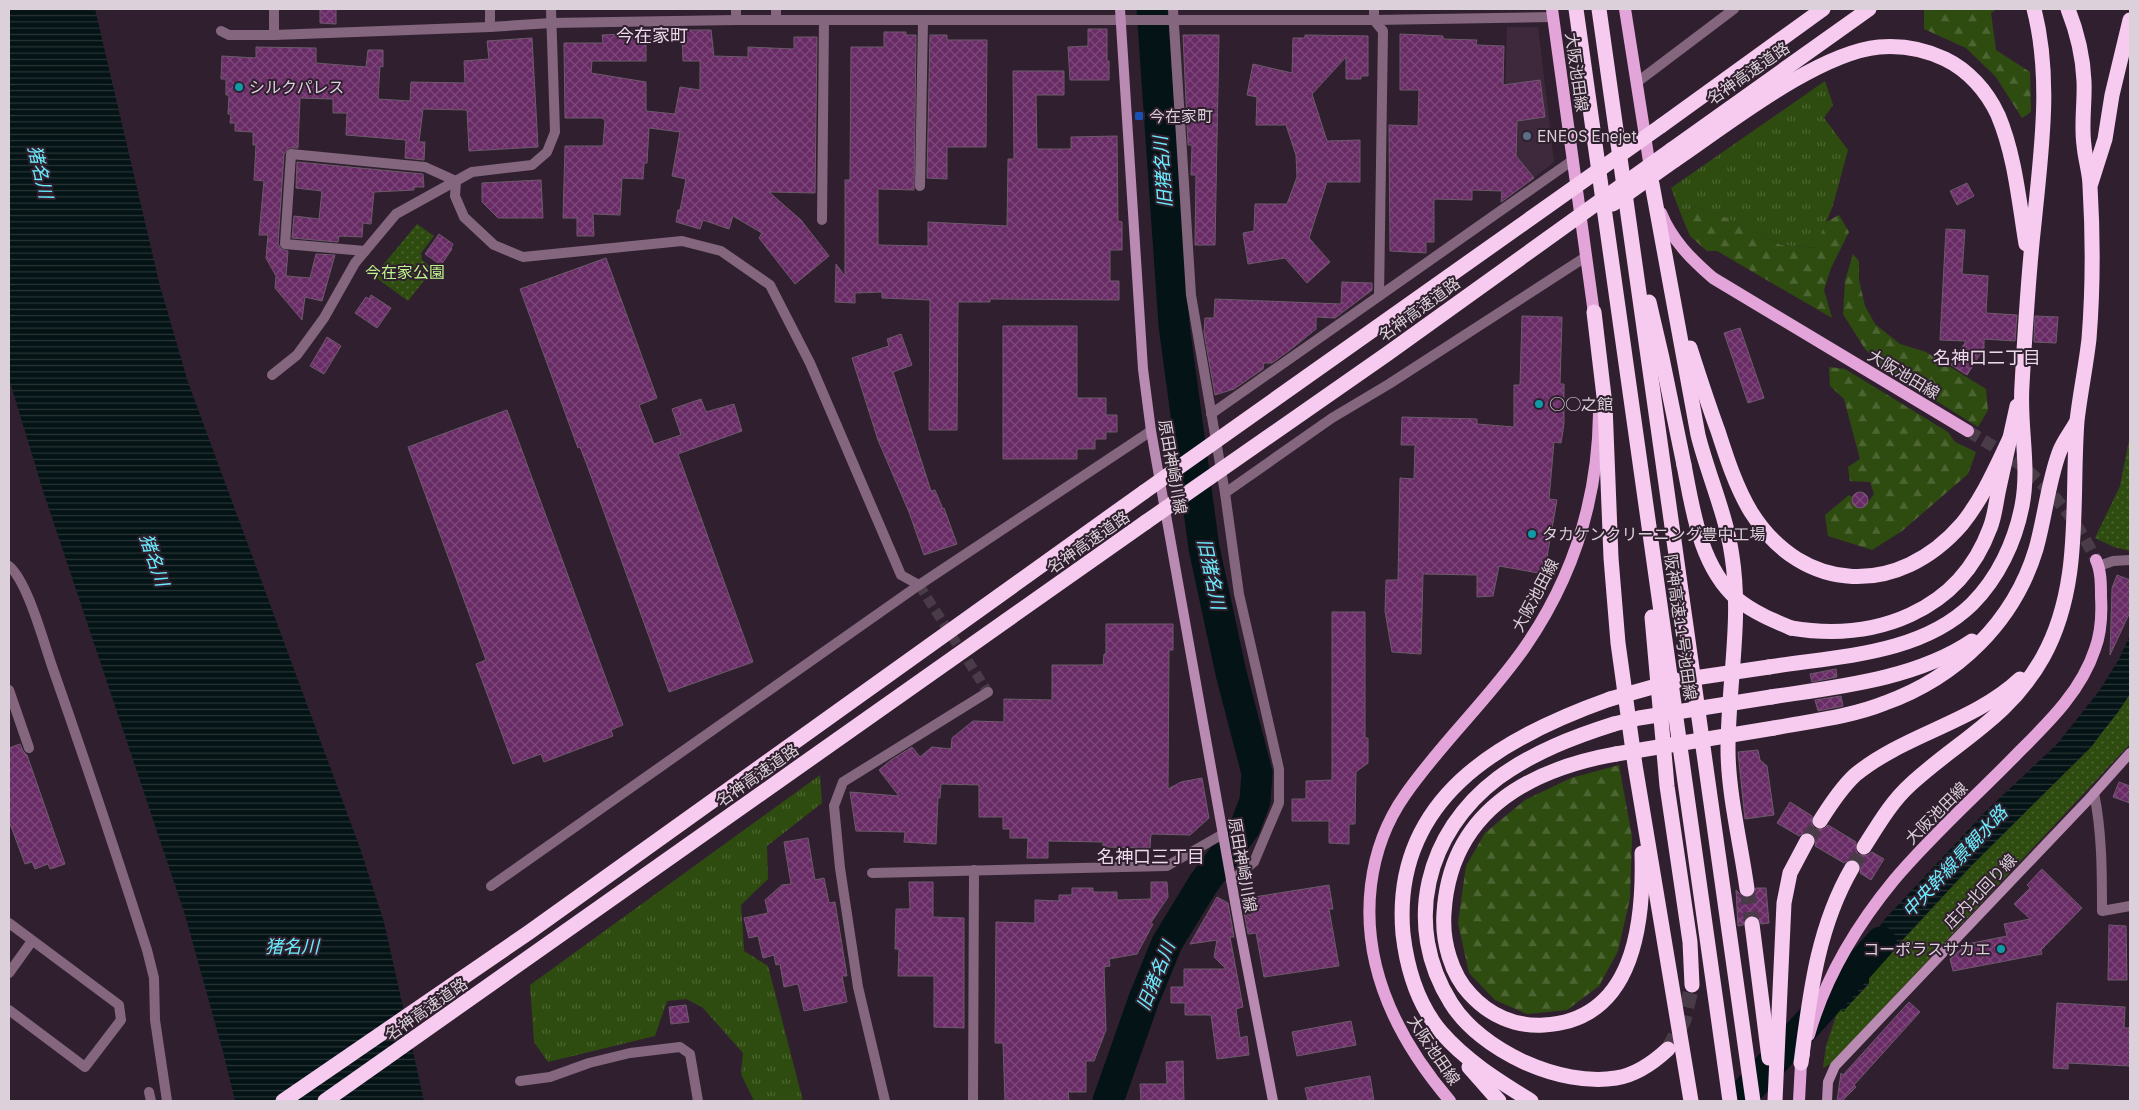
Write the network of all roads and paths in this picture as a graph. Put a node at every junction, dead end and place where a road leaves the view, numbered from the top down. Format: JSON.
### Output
{"nodes":[{"id":1,"x":274,"y":9,"type":"edge"},
{"id":2,"x":490,"y":9,"type":"edge"},
{"id":3,"x":551,"y":9,"type":"edge"},
{"id":4,"x":736,"y":9,"type":"edge"},
{"id":5,"x":776,"y":9,"type":"edge"},
{"id":6,"x":842,"y":9,"type":"edge"},
{"id":7,"x":927,"y":9,"type":"edge"},
{"id":8,"x":939,"y":9,"type":"edge"},
{"id":9,"x":1374,"y":9,"type":"edge"},
{"id":10,"x":1576,"y":9,"type":"edge"},
{"id":11,"x":1599,"y":9,"type":"edge"},
{"id":12,"x":1625,"y":9,"type":"edge"},
{"id":13,"x":1734,"y":9,"type":"edge"},
{"id":14,"x":1821,"y":9,"type":"edge"},
{"id":15,"x":1870,"y":9,"type":"edge"},
{"id":16,"x":2034,"y":9,"type":"edge"},
{"id":17,"x":2068,"y":9,"type":"edge"},
{"id":18,"x":1553,"y":13,"type":"edge"},
{"id":19,"x":1121,"y":14,"type":"edge"},
{"id":20,"x":1170,"y":16,"type":"edge"},
{"id":21,"x":736,"y":20,"type":"junction"},
{"id":22,"x":776,"y":20,"type":"junction"},
{"id":23,"x":824,"y":20,"type":"junction"},
{"id":24,"x":841,"y":20,"type":"junction"},
{"id":25,"x":925,"y":20,"type":"junction"},
{"id":26,"x":939,"y":20,"type":"junction"},
{"id":27,"x":1374,"y":20,"type":"junction"},
{"id":28,"x":2130,"y":20,"type":"edge"},
{"id":29,"x":551,"y":22,"type":"junction"},
{"id":30,"x":490,"y":27,"type":"junction"},
{"id":31,"x":222,"y":31,"type":"dead end"},
{"id":32,"x":274,"y":35,"type":"junction"},
{"id":33,"x":1636,"y":83,"type":"junction"},
{"id":34,"x":1673,"y":155,"type":"junction"},
{"id":35,"x":1573,"y":160,"type":"junction"},
{"id":36,"x":456,"y":181,"type":"junction"},
{"id":37,"x":1652,"y":184,"type":"junction"},
{"id":38,"x":2090,"y":184,"type":"junction"},
{"id":39,"x":920,"y":186,"type":"dead end"},
{"id":40,"x":822,"y":220,"type":"dead end"},
{"id":41,"x":1628,"y":220,"type":"junction"},
{"id":42,"x":365,"y":251,"type":"junction"},
{"id":43,"x":1587,"y":256,"type":"junction"},
{"id":44,"x":2030,"y":266,"type":"junction"},
{"id":45,"x":1379,"y":296,"type":"junction"},
{"id":46,"x":1674,"y":302,"type":"junction"},
{"id":47,"x":1594,"y":312,"type":"junction"},
{"id":48,"x":272,"y":375,"type":"dead end"},
{"id":49,"x":1629,"y":384,"type":"junction"},
{"id":50,"x":2021,"y":389,"type":"junction"},
{"id":51,"x":1211,"y":414,"type":"junction"},
{"id":52,"x":2077,"y":421,"type":"junction"},
{"id":53,"x":1151,"y":431,"type":"junction"},
{"id":54,"x":1968,"y":431,"type":"tunnel mouth"},
{"id":55,"x":2010,"y":438,"type":"junction"},
{"id":56,"x":1225,"y":493,"type":"junction"},
{"id":57,"x":2130,"y":560,"type":"edge"},
{"id":58,"x":2097,"y":563,"type":"joint"},
{"id":59,"x":9,"y":566,"type":"edge"},
{"id":60,"x":2028,"y":572,"type":"junction"},
{"id":61,"x":919,"y":585,"type":"junction"},
{"id":62,"x":2043,"y":657,"type":"junction"},
{"id":63,"x":9,"y":690,"type":"edge"},
{"id":64,"x":988,"y":692,"type":"dead end"},
{"id":65,"x":12,"y":712,"type":"edge"},
{"id":66,"x":29,"y":748,"type":"dead end"},
{"id":67,"x":2130,"y":753,"type":"edge"},
{"id":68,"x":1635,"y":765,"type":"junction"},
{"id":69,"x":2094,"y":793,"type":"junction"},
{"id":70,"x":1820,"y":821,"type":"tunnel mouth"},
{"id":71,"x":1223,"y":834,"type":"junction"},
{"id":72,"x":1807,"y":841,"type":"tunnel mouth"},
{"id":73,"x":1864,"y":847,"type":"tunnel mouth"},
{"id":74,"x":1852,"y":868,"type":"tunnel mouth"},
{"id":75,"x":974,"y":870,"type":"junction"},
{"id":76,"x":872,"y":872,"type":"dead end"},
{"id":77,"x":1231,"y":881,"type":"junction"},
{"id":78,"x":491,"y":886,"type":"dead end"},
{"id":79,"x":1747,"y":889,"type":"tunnel mouth"},
{"id":80,"x":2130,"y":906,"type":"edge"},
{"id":81,"x":9,"y":923,"type":"edge"},
{"id":82,"x":1752,"y":924,"type":"tunnel mouth"},
{"id":83,"x":32,"y":941,"type":"junction"},
{"id":84,"x":9,"y":972,"type":"edge"},
{"id":85,"x":1692,"y":985,"type":"tunnel mouth"},
{"id":86,"x":9,"y":1010,"type":"edge"},
{"id":87,"x":1440,"y":1031,"type":"junction"},
{"id":88,"x":1668,"y":1049,"type":"tunnel mouth"},
{"id":89,"x":1801,"y":1063,"type":"junction"},
{"id":90,"x":520,"y":1081,"type":"dead end"},
{"id":91,"x":167,"y":1101,"type":"edge"},
{"id":92,"x":283,"y":1101,"type":"edge"},
{"id":93,"x":325,"y":1101,"type":"edge"},
{"id":94,"x":698,"y":1101,"type":"edge"},
{"id":95,"x":885,"y":1101,"type":"edge"},
{"id":96,"x":972,"y":1101,"type":"edge"},
{"id":97,"x":1273,"y":1101,"type":"edge"},
{"id":98,"x":1450,"y":1101,"type":"edge"},
{"id":99,"x":1499,"y":1101,"type":"edge"},
{"id":100,"x":1530,"y":1101,"type":"edge"},
{"id":101,"x":1691,"y":1101,"type":"edge"},
{"id":102,"x":1730,"y":1101,"type":"edge"},
{"id":103,"x":1753,"y":1101,"type":"edge"},
{"id":104,"x":1774,"y":1101,"type":"edge"},
{"id":105,"x":1799,"y":1101,"type":"edge"},
{"id":106,"x":1828,"y":1101,"type":"edge"}],
"edges":[{"from":1,"to":32,"type":"street"},
{"from":2,"to":30,"type":"street"},
{"from":3,"to":29,"type":"street"},
{"from":4,"to":21,"type":"street"},
{"from":5,"to":22,"type":"street"},
{"from":6,"to":24,"type":"street"},
{"from":7,"to":25,"type":"street"},
{"from":8,"to":26,"type":"street"},
{"from":9,"to":27,"type":"street"},
{"from":10,"to":49,"type":"highway","name":"阪神高速11号池田線"},
{"from":11,"to":41,"type":"highway","name":"阪神高速11号池田線"},
{"from":12,"to":33,"type":"main road","name":"大阪池田線"},
{"from":13,"to":33,"type":"street"},
{"from":14,"to":92,"type":"highway","name":"名神高速道路","bridge":true},
{"from":15,"to":34,"type":"highway","name":"名神高速道路"},
{"from":16,"to":44,"type":"highway"},
{"from":17,"to":38,"type":"highway"},
{"from":18,"to":27,"type":"street"},
{"from":18,"to":35,"type":"main road","name":"大阪池田線"},
{"from":19,"to":20,"type":"street"},
{"from":19,"to":26,"type":"street"},
{"from":19,"to":53,"type":"street","name":"原田神崎川線"},
{"from":20,"to":27,"type":"street"},
{"from":20,"to":51,"type":"street"},
{"from":21,"to":22,"type":"street"},
{"from":21,"to":29,"type":"street"},
{"from":22,"to":23,"type":"street"},
{"from":23,"to":24,"type":"street"},
{"from":23,"to":40,"type":"street"},
{"from":24,"to":25,"type":"street"},
{"from":25,"to":26,"type":"street"},
{"from":25,"to":39,"type":"street"},
{"from":27,"to":45,"type":"street"},
{"from":28,"to":38,"type":"highway"},
{"from":29,"to":30,"type":"street"},
{"from":29,"to":36,"type":"street"},
{"from":30,"to":32,"type":"street"},
{"from":31,"to":32,"type":"street"},
{"from":33,"to":37,"type":"main road","name":"大阪池田線"},
{"from":34,"to":44,"type":"highway"},
{"from":34,"to":93,"type":"highway","name":"名神高速道路","bridge":true},
{"from":35,"to":43,"type":"main road","name":"大阪池田線"},
{"from":35,"to":45,"type":"street"},
{"from":36,"to":42,"type":"street"},
{"from":36,"to":42,"type":"street"},
{"from":36,"to":61,"type":"street"},
{"from":37,"to":46,"type":"highway"},
{"from":37,"to":54,"type":"main road","name":"大阪池田線"},
{"from":38,"to":52,"type":"highway"},
{"from":41,"to":55,"type":"highway","bridge":true},
{"from":41,"to":103,"type":"highway","name":"阪神高速11号池田線"},
{"from":42,"to":48,"type":"street"},
{"from":43,"to":47,"type":"main road","name":"大阪池田線"},
{"from":43,"to":56,"type":"street"},
{"from":44,"to":50,"type":"highway"},
{"from":45,"to":51,"type":"street"},
{"from":46,"to":55,"type":"highway"},
{"from":46,"to":79,"type":"highway"},
{"from":47,"to":68,"type":"highway"},
{"from":47,"to":98,"type":"main road","name":"大阪池田線"},
{"from":49,"to":85,"type":"highway"},
{"from":49,"to":102,"type":"highway","name":"阪神高速11号池田線"},
{"from":50,"to":55,"type":"highway"},
{"from":50,"to":87,"type":"highway","bridge":true},
{"from":51,"to":56,"type":"street"},
{"from":52,"to":60,"type":"highway"},
{"from":52,"to":62,"type":"highway"},
{"from":53,"to":61,"type":"street"},
{"from":53,"to":71,"type":"street","name":"原田神崎川線"},
{"from":56,"to":77,"type":"street"},
{"from":57,"to":58,"type":"street"},
{"from":58,"to":89,"type":"main road","name":"大阪池田線"},
{"from":59,"to":91,"type":"street"},
{"from":60,"to":68,"type":"highway","bridge":true},
{"from":60,"to":88,"type":"highway","bridge":true},
{"from":61,"to":78,"type":"street"},
{"from":62,"to":70,"type":"highway"},
{"from":62,"to":73,"type":"highway"},
{"from":63,"to":65,"type":"street"},
{"from":64,"to":95,"type":"street"},
{"from":65,"to":66,"type":"street"},
{"from":67,"to":69,"type":"street","name":"庄内北回り線"},
{"from":68,"to":101,"type":"highway"},
{"from":69,"to":80,"type":"street"},
{"from":69,"to":106,"type":"street","name":"庄内北回り線"},
{"from":71,"to":75,"type":"street"},
{"from":71,"to":77,"type":"street","name":"原田神崎川線"},
{"from":72,"to":104,"type":"highway"},
{"from":74,"to":89,"type":"highway"},
{"from":75,"to":76,"type":"street"},
{"from":75,"to":96,"type":"street"},
{"from":77,"to":97,"type":"street","name":"原田神崎川線"},
{"from":81,"to":83,"type":"street"},
{"from":82,"to":104,"type":"highway"},
{"from":83,"to":84,"type":"street"},
{"from":83,"to":86,"type":"street"},
{"from":87,"to":99,"type":"highway"},
{"from":87,"to":100,"type":"highway"},
{"from":89,"to":105,"type":"main road","name":"大阪池田線"},
{"from":90,"to":94,"type":"street"}]}
